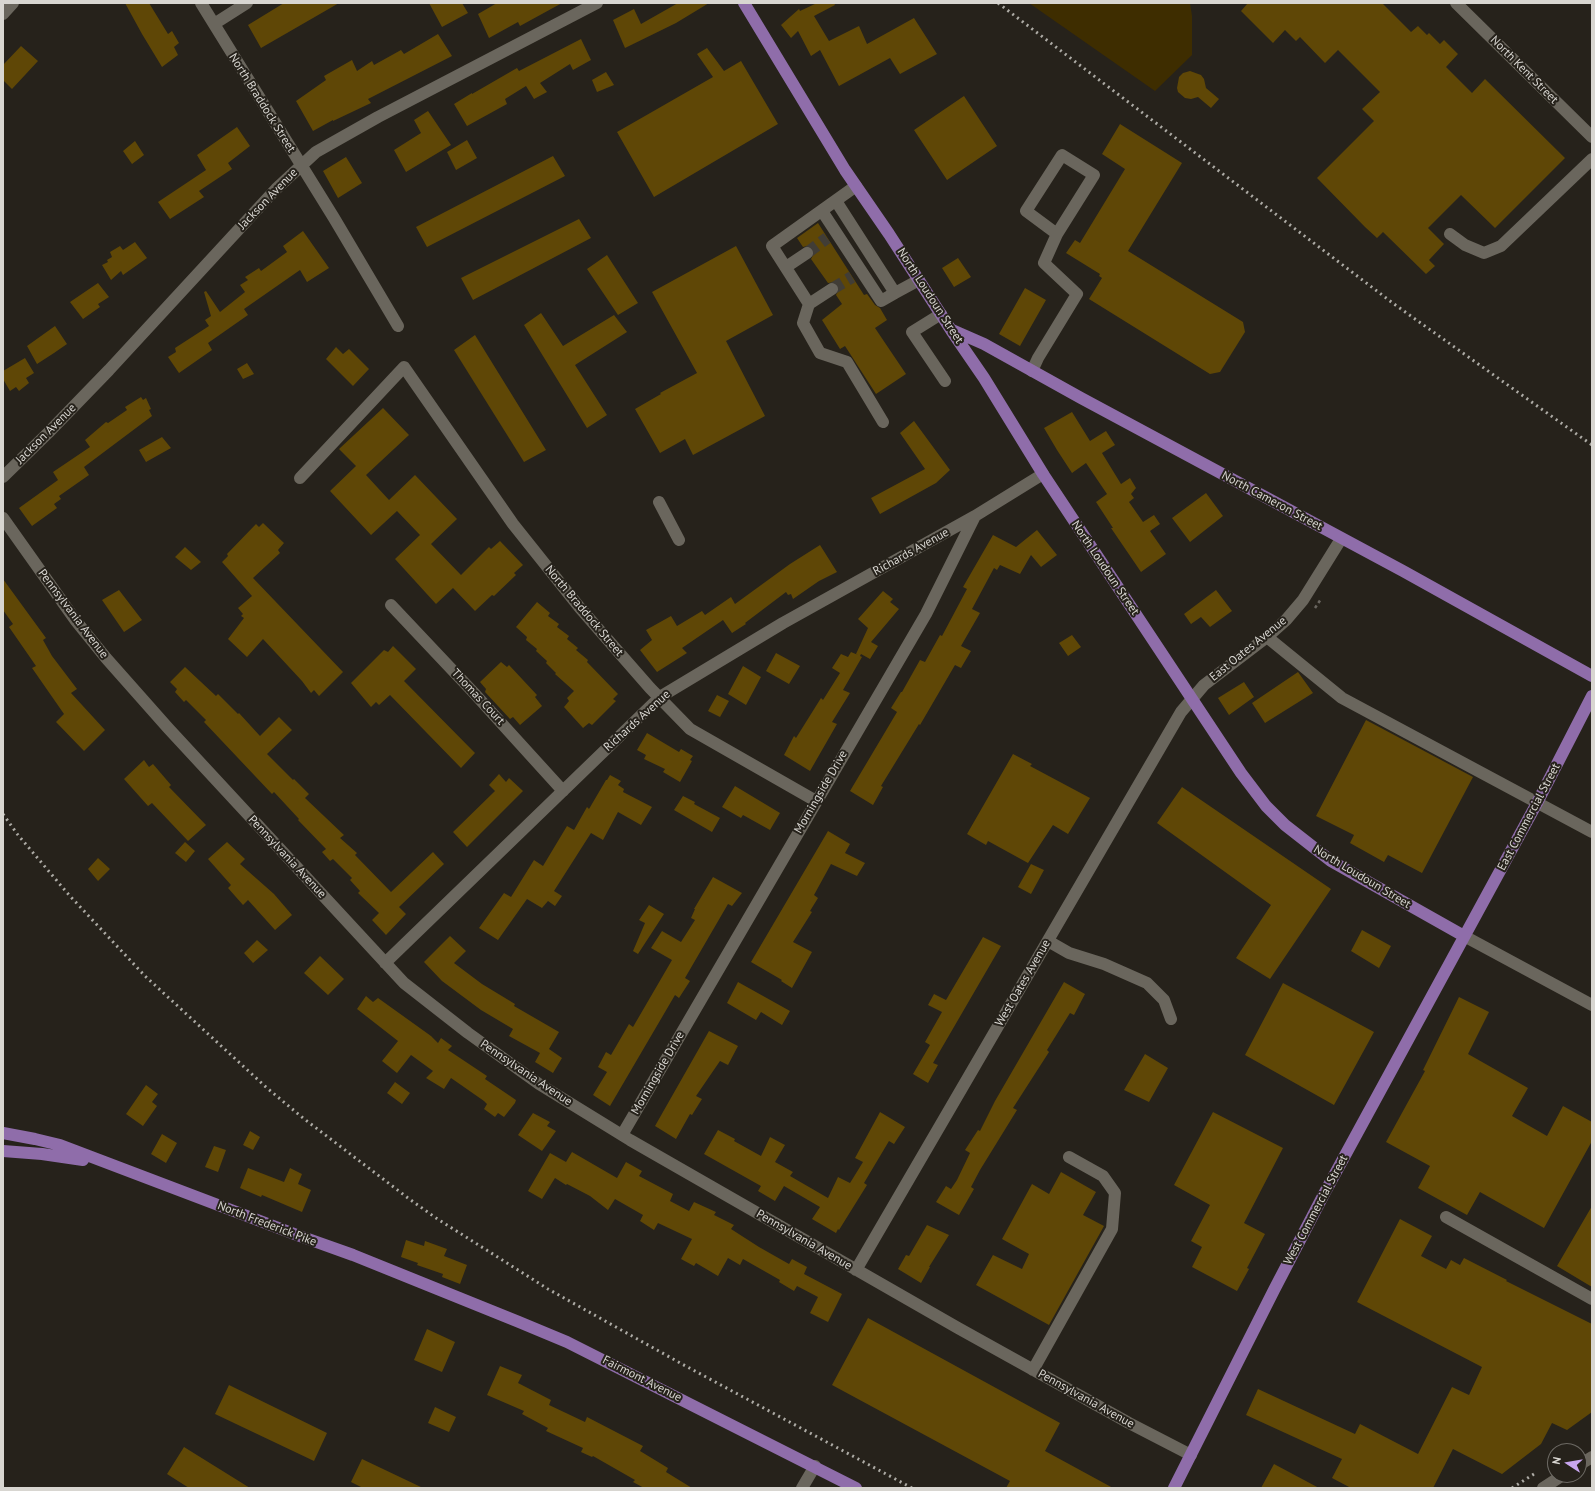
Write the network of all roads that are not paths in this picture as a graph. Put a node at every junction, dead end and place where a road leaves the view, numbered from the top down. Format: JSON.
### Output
{"nodes":[{"id":1,"x":13,"y":3,"type":"edge"},
{"id":2,"x":201,"y":3,"type":"edge"},
{"id":3,"x":247,"y":3,"type":"edge"},
{"id":4,"x":597,"y":3,"type":"edge"},
{"id":5,"x":744,"y":3,"type":"edge"},
{"id":6,"x":1456,"y":3,"type":"edge"},
{"id":7,"x":3,"y":14,"type":"edge"},
{"id":8,"x":214,"y":24,"type":"junction"},
{"id":9,"x":1592,"y":137,"type":"edge"},
{"id":10,"x":1592,"y":158,"type":"edge"},
{"id":11,"x":301,"y":165,"type":"junction"},
{"id":12,"x":856,"y":186,"type":"junction"},
{"id":13,"x":836,"y":201,"type":"junction"},
{"id":14,"x":822,"y":211,"type":"junction"},
{"id":15,"x":1057,"y":234,"type":"junction"},
{"id":16,"x":1450,"y":234,"type":"dead end"},
{"id":17,"x":807,"y":253,"type":"tunnel mouth"},
{"id":18,"x":786,"y":267,"type":"junction"},
{"id":19,"x":919,"y":280,"type":"junction"},
{"id":20,"x":832,"y":289,"type":"tunnel mouth"},
{"id":21,"x":895,"y":293,"type":"junction"},
{"id":22,"x":810,"y":304,"type":"junction"},
{"id":23,"x":941,"y":314,"type":"junction"},
{"id":24,"x":398,"y":326,"type":"dead end"},
{"id":25,"x":951,"y":330,"type":"junction"},
{"id":26,"x":990,"y":347,"type":"junction"},
{"id":27,"x":973,"y":360,"type":"junction"},
{"id":28,"x":1032,"y":371,"type":"junction"},
{"id":29,"x":945,"y":380,"type":"dead end"},
{"id":30,"x":883,"y":422,"type":"dead end"},
{"id":31,"x":1043,"y":474,"type":"junction"},
{"id":32,"x":3,"y":477,"type":"edge"},
{"id":33,"x":300,"y":478,"type":"dead end"},
{"id":34,"x":659,"y":502,"type":"dead end"},
{"id":35,"x":975,"y":516,"type":"junction"},
{"id":36,"x":3,"y":518,"type":"edge"},
{"id":37,"x":1341,"y":539,"type":"junction"},
{"id":38,"x":679,"y":540,"type":"dead end"},
{"id":39,"x":391,"y":605,"type":"dead end"},
{"id":40,"x":1267,"y":637,"type":"junction"},
{"id":41,"x":1592,"y":676,"type":"edge"},
{"id":42,"x":1592,"y":696,"type":"edge"},
{"id":43,"x":660,"y":697,"type":"junction"},
{"id":44,"x":1192,"y":697,"type":"junction"},
{"id":45,"x":563,"y":791,"type":"junction"},
{"id":46,"x":816,"y":801,"type":"junction"},
{"id":47,"x":1537,"y":803,"type":"junction"},
{"id":48,"x":1592,"y":832,"type":"edge"},
{"id":49,"x":1464,"y":936,"type":"junction"},
{"id":50,"x":1048,"y":941,"type":"junction"},
{"id":51,"x":385,"y":963,"type":"junction"},
{"id":52,"x":1592,"y":1005,"type":"edge"},
{"id":53,"x":1171,"y":1019,"type":"dead end"},
{"id":54,"x":3,"y":1133,"type":"edge"},
{"id":55,"x":622,"y":1135,"type":"junction"},
{"id":56,"x":3,"y":1151,"type":"edge"},
{"id":57,"x":1069,"y":1158,"type":"dead end"},
{"id":58,"x":112,"y":1165,"type":"junction"},
{"id":59,"x":1446,"y":1217,"type":"dead end"},
{"id":60,"x":856,"y":1270,"type":"junction"},
{"id":61,"x":422,"y":1282,"type":"joint"},
{"id":62,"x":1592,"y":1299,"type":"edge"},
{"id":63,"x":1033,"y":1370,"type":"junction"},
{"id":64,"x":1191,"y":1455,"type":"junction"},
{"id":65,"x":814,"y":1466,"type":"junction"},
{"id":66,"x":802,"y":1488,"type":"edge"},
{"id":67,"x":856,"y":1488,"type":"edge"},
{"id":68,"x":1174,"y":1488,"type":"edge"}],
"edges":[{"from":1,"to":7,"type":"street"},
{"from":2,"to":8,"type":"street","name":"North Braddock Street"},
{"from":3,"to":8,"type":"street"},
{"from":4,"to":11,"type":"street","name":"Jackson Avenue"},
{"from":5,"to":12,"type":"main road","name":"North Loudoun Street"},
{"from":6,"to":9,"type":"street","name":"North Kent Street"},
{"from":8,"to":11,"type":"street","name":"North Braddock Street"},
{"from":10,"to":16,"type":"street"},
{"from":11,"to":24,"type":"street","name":"North Braddock Street"},
{"from":11,"to":32,"type":"street","name":"Jackson Avenue"},
{"from":12,"to":13,"type":"street"},
{"from":12,"to":19,"type":"main road","name":"North Loudoun Street"},
{"from":13,"to":14,"type":"street"},
{"from":13,"to":21,"type":"street"},
{"from":14,"to":18,"type":"street"},
{"from":14,"to":21,"type":"street"},
{"from":15,"to":15,"type":"street"},
{"from":15,"to":28,"type":"street"},
{"from":17,"to":18,"type":"street"},
{"from":18,"to":22,"type":"street"},
{"from":19,"to":21,"type":"street"},
{"from":19,"to":23,"type":"main road","name":"North Loudoun Street"},
{"from":20,"to":22,"type":"street"},
{"from":22,"to":30,"type":"street"},
{"from":23,"to":25,"type":"main road","name":"North Loudoun Street"},
{"from":23,"to":29,"type":"street"},
{"from":25,"to":26,"type":"main road","name":"North Cameron Street"},
{"from":25,"to":27,"type":"main road","name":"North Loudoun Street"},
{"from":26,"to":27,"type":"main road"},
{"from":26,"to":28,"type":"main road","name":"North Cameron Street"},
{"from":27,"to":31,"type":"main road","name":"North Loudoun Street"},
{"from":28,"to":37,"type":"main road","name":"North Cameron Street"},
{"from":31,"to":35,"type":"street"},
{"from":31,"to":44,"type":"main road","name":"North Loudoun Street"},
{"from":33,"to":43,"type":"street","name":"North Braddock Street"},
{"from":34,"to":38,"type":"street"},
{"from":35,"to":43,"type":"street","name":"Richards Avenue"},
{"from":35,"to":46,"type":"street","name":"Morningside Drive"},
{"from":36,"to":51,"type":"street","name":"Pennsylvania Avenue"},
{"from":37,"to":40,"type":"street","name":"East Oates Avenue"},
{"from":37,"to":41,"type":"main road","name":"North Cameron Street"},
{"from":39,"to":45,"type":"street","name":"Thomas Court"},
{"from":40,"to":44,"type":"street","name":"East Oates Avenue"},
{"from":40,"to":47,"type":"street"},
{"from":42,"to":47,"type":"main road","name":"East Commercial Street"},
{"from":43,"to":45,"type":"street","name":"Richards Avenue"},
{"from":43,"to":46,"type":"street","name":"North Braddock Street"},
{"from":44,"to":49,"type":"main road","name":"North Loudoun Street"},
{"from":44,"to":50,"type":"street","name":"West Oates Avenue"},
{"from":45,"to":51,"type":"street","name":"Richards Avenue"},
{"from":46,"to":55,"type":"street","name":"Morningside Drive"},
{"from":47,"to":48,"type":"street"},
{"from":47,"to":49,"type":"main road","name":"East Commercial Street"},
{"from":49,"to":52,"type":"street","name":"North Loudoun Street"},
{"from":49,"to":64,"type":"main road","name":"West Commercial Street"},
{"from":50,"to":53,"type":"street"},
{"from":50,"to":60,"type":"street","name":"West Oates Avenue"},
{"from":51,"to":55,"type":"street","name":"Pennsylvania Avenue"},
{"from":54,"to":58,"type":"main road","name":"North Frederick Pike"},
{"from":55,"to":60,"type":"street","name":"Pennsylvania Avenue"},
{"from":56,"to":58,"type":"main road","name":"North Frederick Pike"},
{"from":57,"to":63,"type":"street"},
{"from":58,"to":61,"type":"main road","name":"North Frederick Pike"},
{"from":59,"to":62,"type":"street"},
{"from":60,"to":63,"type":"street","name":"Pennsylvania Avenue"},
{"from":61,"to":65,"type":"main road","name":"Fairmont Avenue"},
{"from":63,"to":64,"type":"street","name":"Pennsylvania Avenue"},
{"from":64,"to":68,"type":"main road","name":"West Commercial Street"},
{"from":65,"to":66,"type":"street"},
{"from":65,"to":67,"type":"main road","name":"Fairmont Avenue"}]}
